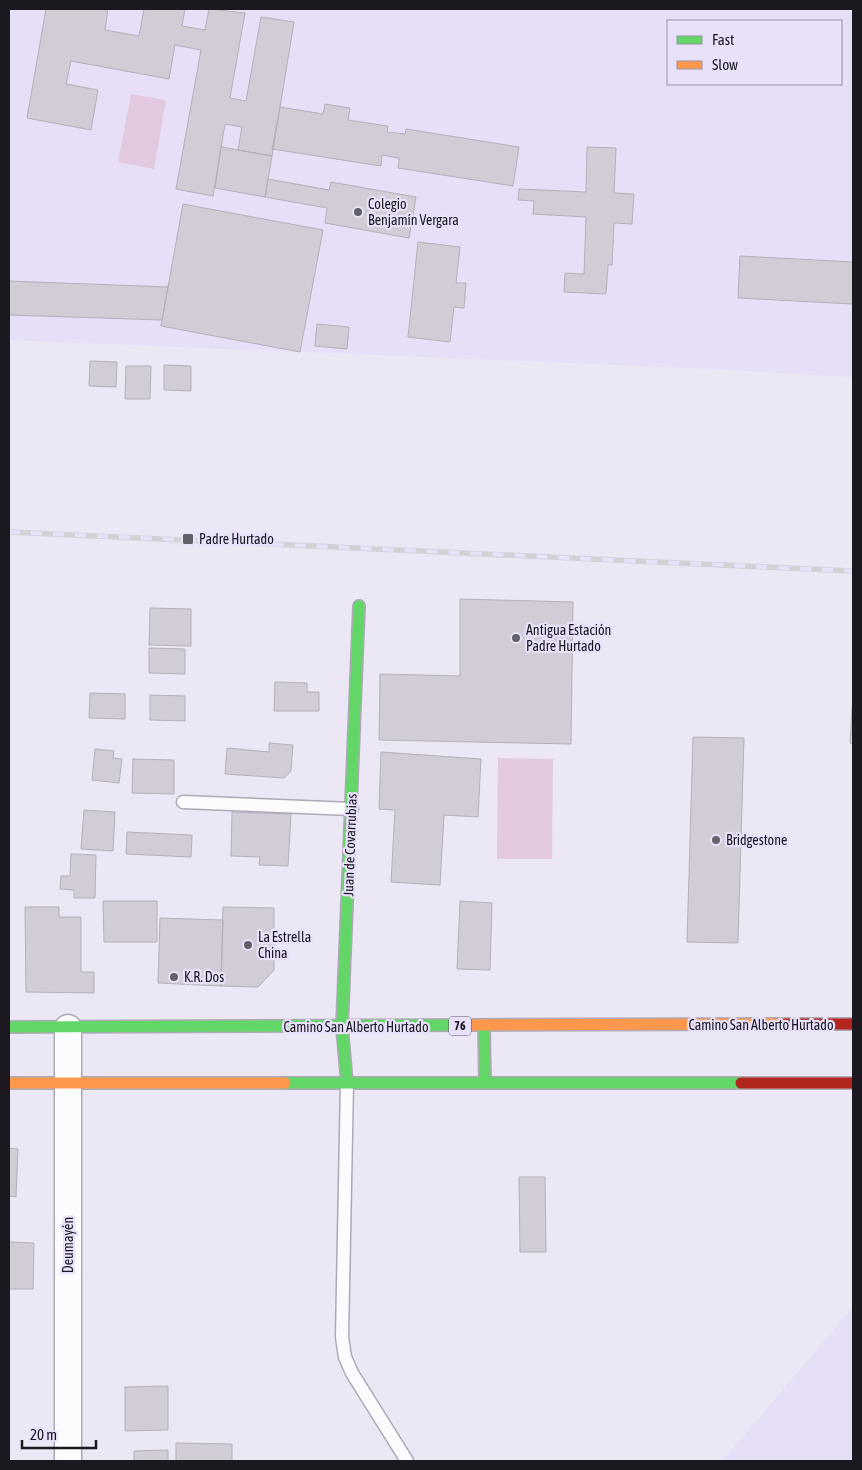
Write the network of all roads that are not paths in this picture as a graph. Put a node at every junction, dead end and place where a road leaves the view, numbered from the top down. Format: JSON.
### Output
{"nodes":[{"id":1,"x":359,"y":606,"type":"dead end"},
{"id":2,"x":183,"y":802,"type":"dead end"},
{"id":3,"x":352,"y":810,"type":"junction"},
{"id":4,"x":853,"y":1024,"type":"edge"},
{"id":5,"x":484,"y":1026,"type":"junction"},
{"id":6,"x":9,"y":1027,"type":"edge"},
{"id":7,"x":342,"y":1027,"type":"junction"},
{"id":8,"x":68,"y":1028,"type":"junction"},
{"id":9,"x":853,"y":1082,"type":"edge"},
{"id":10,"x":9,"y":1083,"type":"edge"},
{"id":11,"x":485,"y":1083,"type":"junction"},
{"id":12,"x":68,"y":1084,"type":"junction"},
{"id":13,"x":347,"y":1084,"type":"junction"},
{"id":14,"x":68,"y":1461,"type":"edge"},
{"id":15,"x":407,"y":1461,"type":"edge"}],
"edges":[{"from":1,"to":3,"type":"main road","name":"Juan de Covarrubias"},
{"from":2,"to":3,"type":"lane"},
{"from":3,"to":7,"type":"main road","name":"Juan de Covarrubias"},
{"from":4,"to":5,"type":"main road","name":"Camino San Alberto Hurtado","number":"76"},
{"from":5,"to":7,"type":"main road","name":"Camino San Alberto Hurtado","number":"76"},
{"from":5,"to":11,"type":"main road"},
{"from":6,"to":8,"type":"main road","name":"Camino San Alberto Hurtado","number":"76"},
{"from":7,"to":8,"type":"main road","name":"Camino San Alberto Hurtado","number":"76"},
{"from":7,"to":13,"type":"main road","name":"Juan de Covarrubias"},
{"from":8,"to":12,"type":"street","name":"Deumayén"},
{"from":9,"to":11,"type":"main road"},
{"from":10,"to":12,"type":"main road"},
{"from":11,"to":13,"type":"main road"},
{"from":12,"to":13,"type":"main road"},
{"from":12,"to":14,"type":"street","name":"Deumayén"},
{"from":13,"to":15,"type":"lane"}]}
